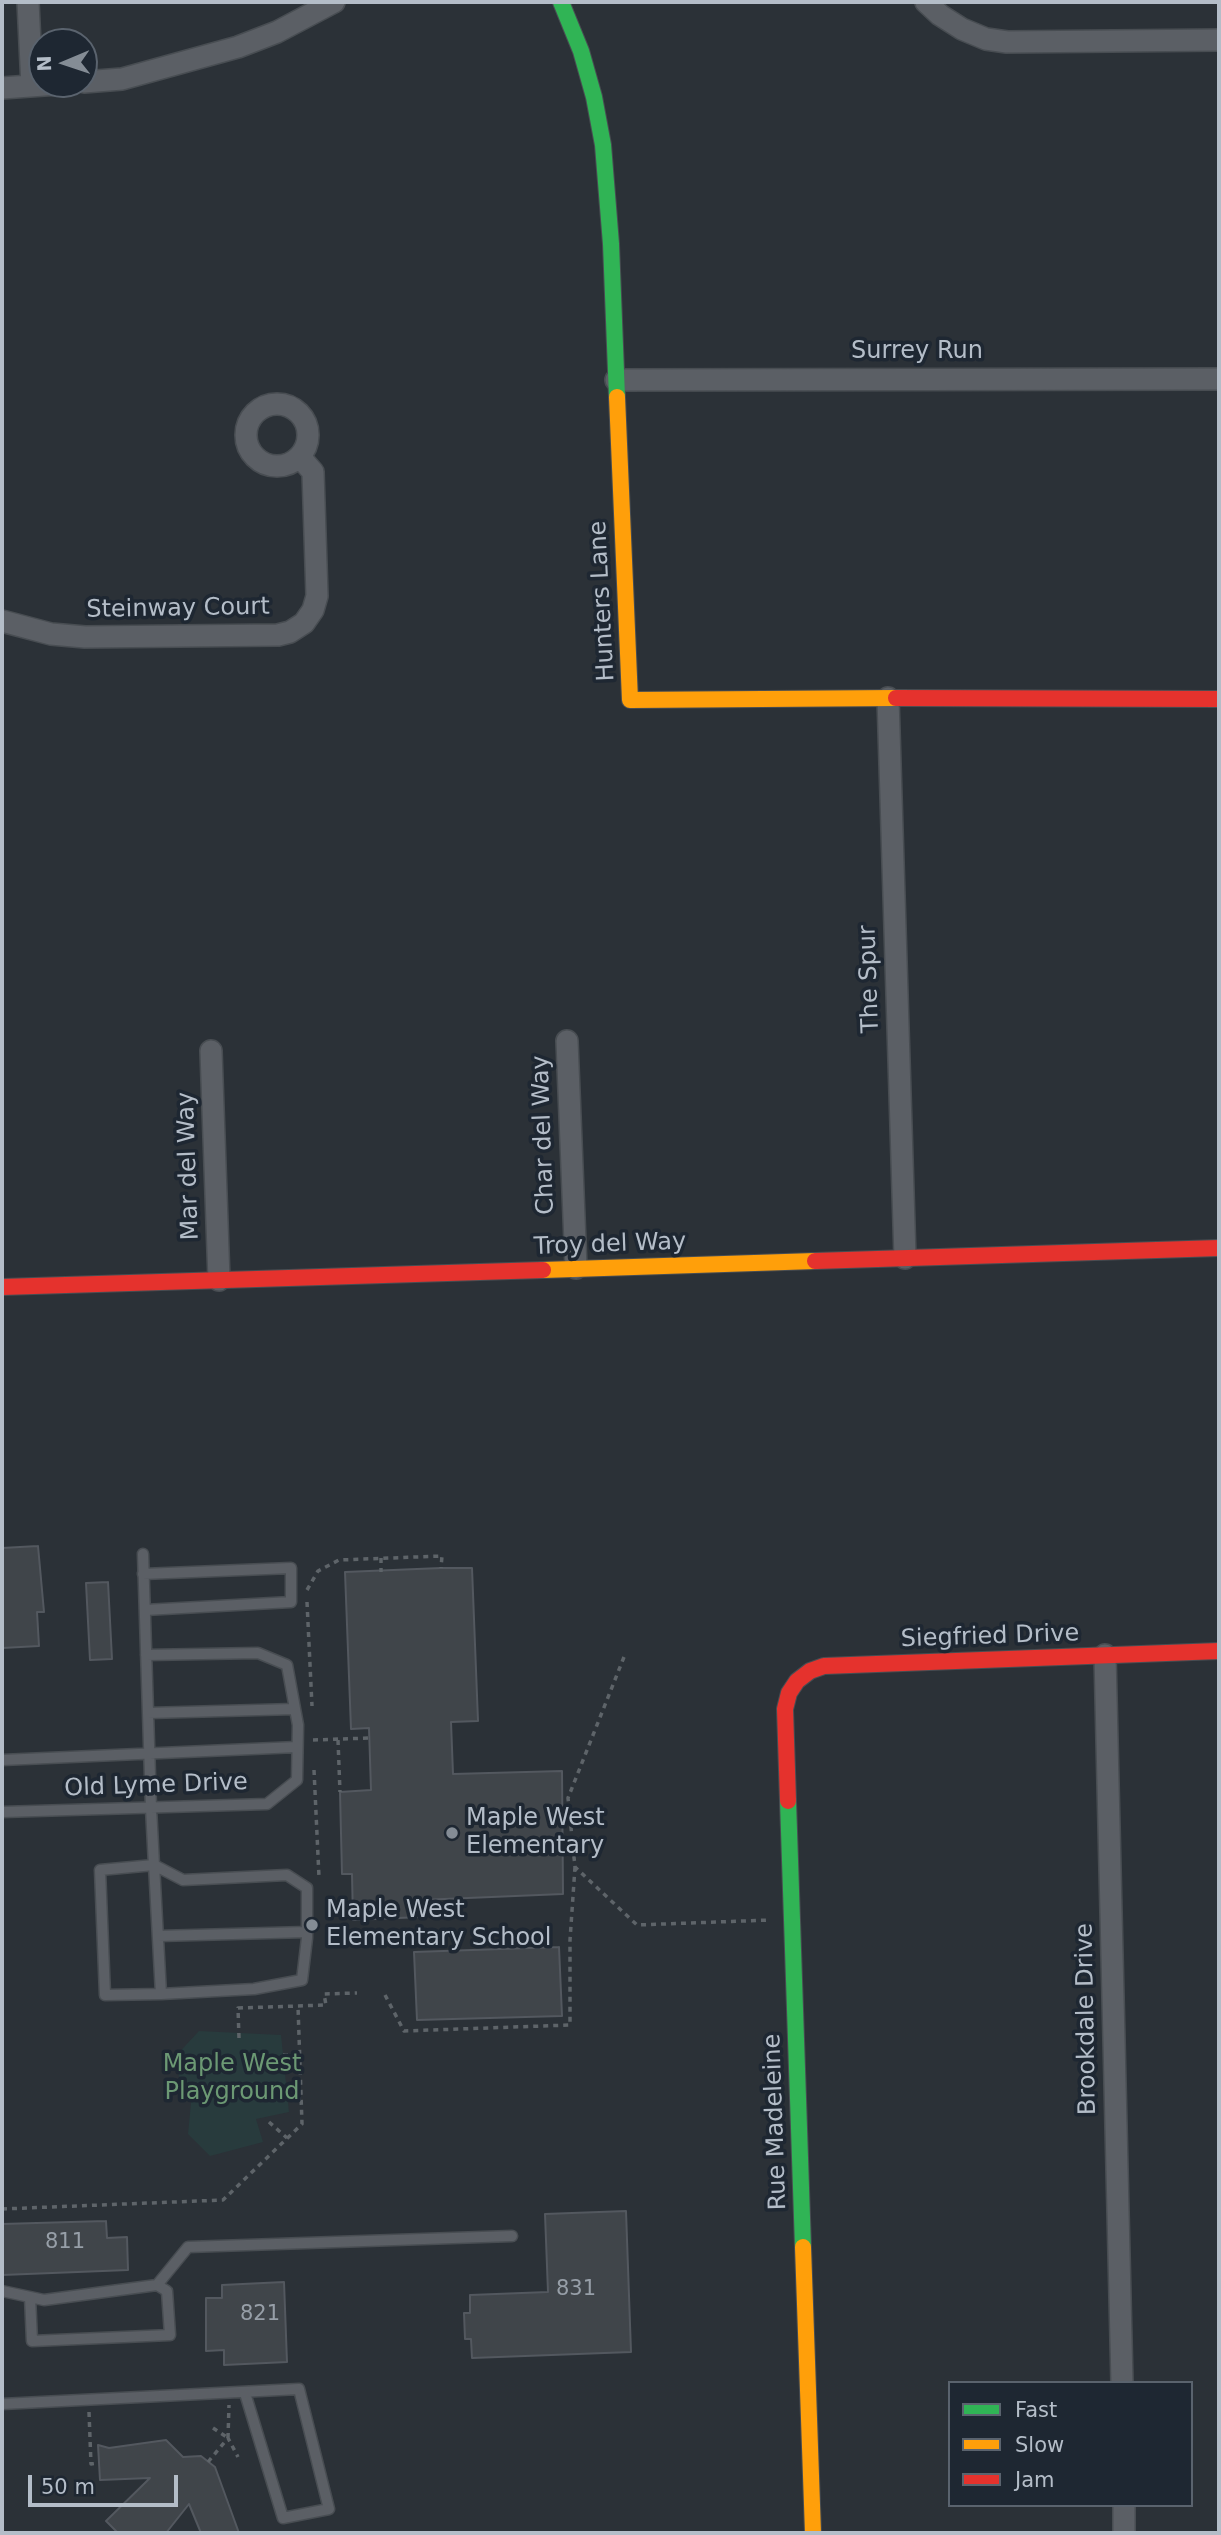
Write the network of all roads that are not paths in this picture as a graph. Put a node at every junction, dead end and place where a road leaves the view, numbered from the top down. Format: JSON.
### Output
{"nodes":[{"id":1,"x":28,"y":2,"type":"edge"},
{"id":2,"x":334,"y":2,"type":"edge"},
{"id":3,"x":561,"y":2,"type":"edge"},
{"id":4,"x":926,"y":2,"type":"edge"},
{"id":5,"x":29,"y":28,"type":"edge"},
{"id":6,"x":1219,"y":40,"type":"edge"},
{"id":7,"x":98,"y":81,"type":"edge"},
{"id":8,"x":28,"y":86,"type":"edge"},
{"id":9,"x":2,"y":88,"type":"edge"},
{"id":10,"x":1219,"y":379,"type":"edge"},
{"id":11,"x":615,"y":380,"type":"junction"},
{"id":12,"x":300,"y":457,"type":"dead end"},
{"id":13,"x":2,"y":621,"type":"edge"},
{"id":14,"x":888,"y":698,"type":"junction"},
{"id":15,"x":1219,"y":699,"type":"edge"},
{"id":16,"x":567,"y":1041,"type":"dead end"},
{"id":17,"x":211,"y":1051,"type":"dead end"},
{"id":18,"x":1219,"y":1248,"type":"edge"},
{"id":19,"x":905,"y":1258,"type":"junction"},
{"id":20,"x":576,"y":1268,"type":"junction"},
{"id":21,"x":219,"y":1280,"type":"junction"},
{"id":22,"x":2,"y":1287,"type":"edge"},
{"id":23,"x":143,"y":1554,"type":"dead end"},
{"id":24,"x":144,"y":1574,"type":"junction"},
{"id":25,"x":145,"y":1610,"type":"junction"},
{"id":26,"x":1219,"y":1651,"type":"edge"},
{"id":27,"x":146,"y":1655,"type":"junction"},
{"id":28,"x":1105,"y":1655,"type":"junction"},
{"id":29,"x":295,"y":1709,"type":"junction"},
{"id":30,"x":785,"y":1709,"type":"joint"},
{"id":31,"x":148,"y":1713,"type":"junction"},
{"id":32,"x":297,"y":1747,"type":"junction"},
{"id":33,"x":149,"y":1753,"type":"junction"},
{"id":34,"x":2,"y":1760,"type":"edge"},
{"id":35,"x":151,"y":1808,"type":"junction"},
{"id":36,"x":2,"y":1812,"type":"edge"},
{"id":37,"x":154,"y":1865,"type":"junction"},
{"id":38,"x":307,"y":1932,"type":"junction"},
{"id":39,"x":158,"y":1936,"type":"junction"},
{"id":40,"x":161,"y":1994,"type":"junction"},
{"id":41,"x":512,"y":2236,"type":"dead end"},
{"id":42,"x":157,"y":2285,"type":"junction"},
{"id":43,"x":2,"y":2291,"type":"edge"},
{"id":44,"x":30,"y":2297,"type":"junction"},
{"id":45,"x":1122,"y":2381,"type":"edge"},
{"id":46,"x":245,"y":2393,"type":"junction"},
{"id":47,"x":2,"y":2404,"type":"edge"},
{"id":48,"x":1124,"y":2507,"type":"edge"},
{"id":49,"x":813,"y":2533,"type":"edge"},
{"id":50,"x":1124,"y":2533,"type":"edge"}],
"edges":[{"from":1,"to":5,"type":"street"},
{"from":2,"to":7,"type":"street"},
{"from":3,"to":11,"type":"street","name":"Hunters Lane"},
{"from":4,"to":6,"type":"street"},
{"from":8,"to":9,"type":"street"},
{"from":10,"to":11,"type":"street","name":"Surrey Run"},
{"from":11,"to":14,"type":"street","name":"Hunters Lane"},
{"from":12,"to":13,"type":"street","name":"Steinway Court"},
{"from":14,"to":15,"type":"street","name":"Hunters Lane"},
{"from":14,"to":19,"type":"street","name":"The Spur"},
{"from":16,"to":20,"type":"street","name":"Char del Way"},
{"from":17,"to":21,"type":"street","name":"Mar del Way"},
{"from":18,"to":19,"type":"street","name":"Troy del Way"},
{"from":19,"to":20,"type":"street","name":"Troy del Way"},
{"from":20,"to":21,"type":"street","name":"Troy del Way"},
{"from":21,"to":22,"type":"street","name":"Troy del Way"},
{"from":23,"to":24,"type":"lane"},
{"from":24,"to":25,"type":"lane"},
{"from":24,"to":25,"type":"lane"},
{"from":25,"to":27,"type":"lane"},
{"from":26,"to":28,"type":"street","name":"Siegfried Drive"},
{"from":27,"to":29,"type":"lane","name":"Old Lyme Drive"},
{"from":27,"to":31,"type":"lane"},
{"from":28,"to":30,"type":"street","name":"Siegfried Drive"},
{"from":28,"to":45,"type":"street","name":"Brookdale Drive"},
{"from":29,"to":31,"type":"lane"},
{"from":29,"to":32,"type":"lane","name":"Old Lyme Drive"},
{"from":30,"to":49,"type":"street","name":"Rue Madeleine"},
{"from":31,"to":33,"type":"lane"},
{"from":32,"to":33,"type":"lane"},
{"from":32,"to":35,"type":"lane","name":"Old Lyme Drive"},
{"from":33,"to":34,"type":"lane"},
{"from":33,"to":35,"type":"lane"},
{"from":35,"to":36,"type":"lane","name":"Old Lyme Drive"},
{"from":35,"to":37,"type":"lane"},
{"from":37,"to":38,"type":"lane"},
{"from":37,"to":39,"type":"lane"},
{"from":37,"to":40,"type":"lane"},
{"from":38,"to":39,"type":"lane"},
{"from":38,"to":40,"type":"lane"},
{"from":39,"to":40,"type":"lane"},
{"from":41,"to":42,"type":"lane"},
{"from":42,"to":44,"type":"lane"},
{"from":42,"to":44,"type":"lane"},
{"from":43,"to":44,"type":"lane"},
{"from":46,"to":46,"type":"lane"},
{"from":46,"to":47,"type":"lane"},
{"from":48,"to":50,"type":"street"}]}
